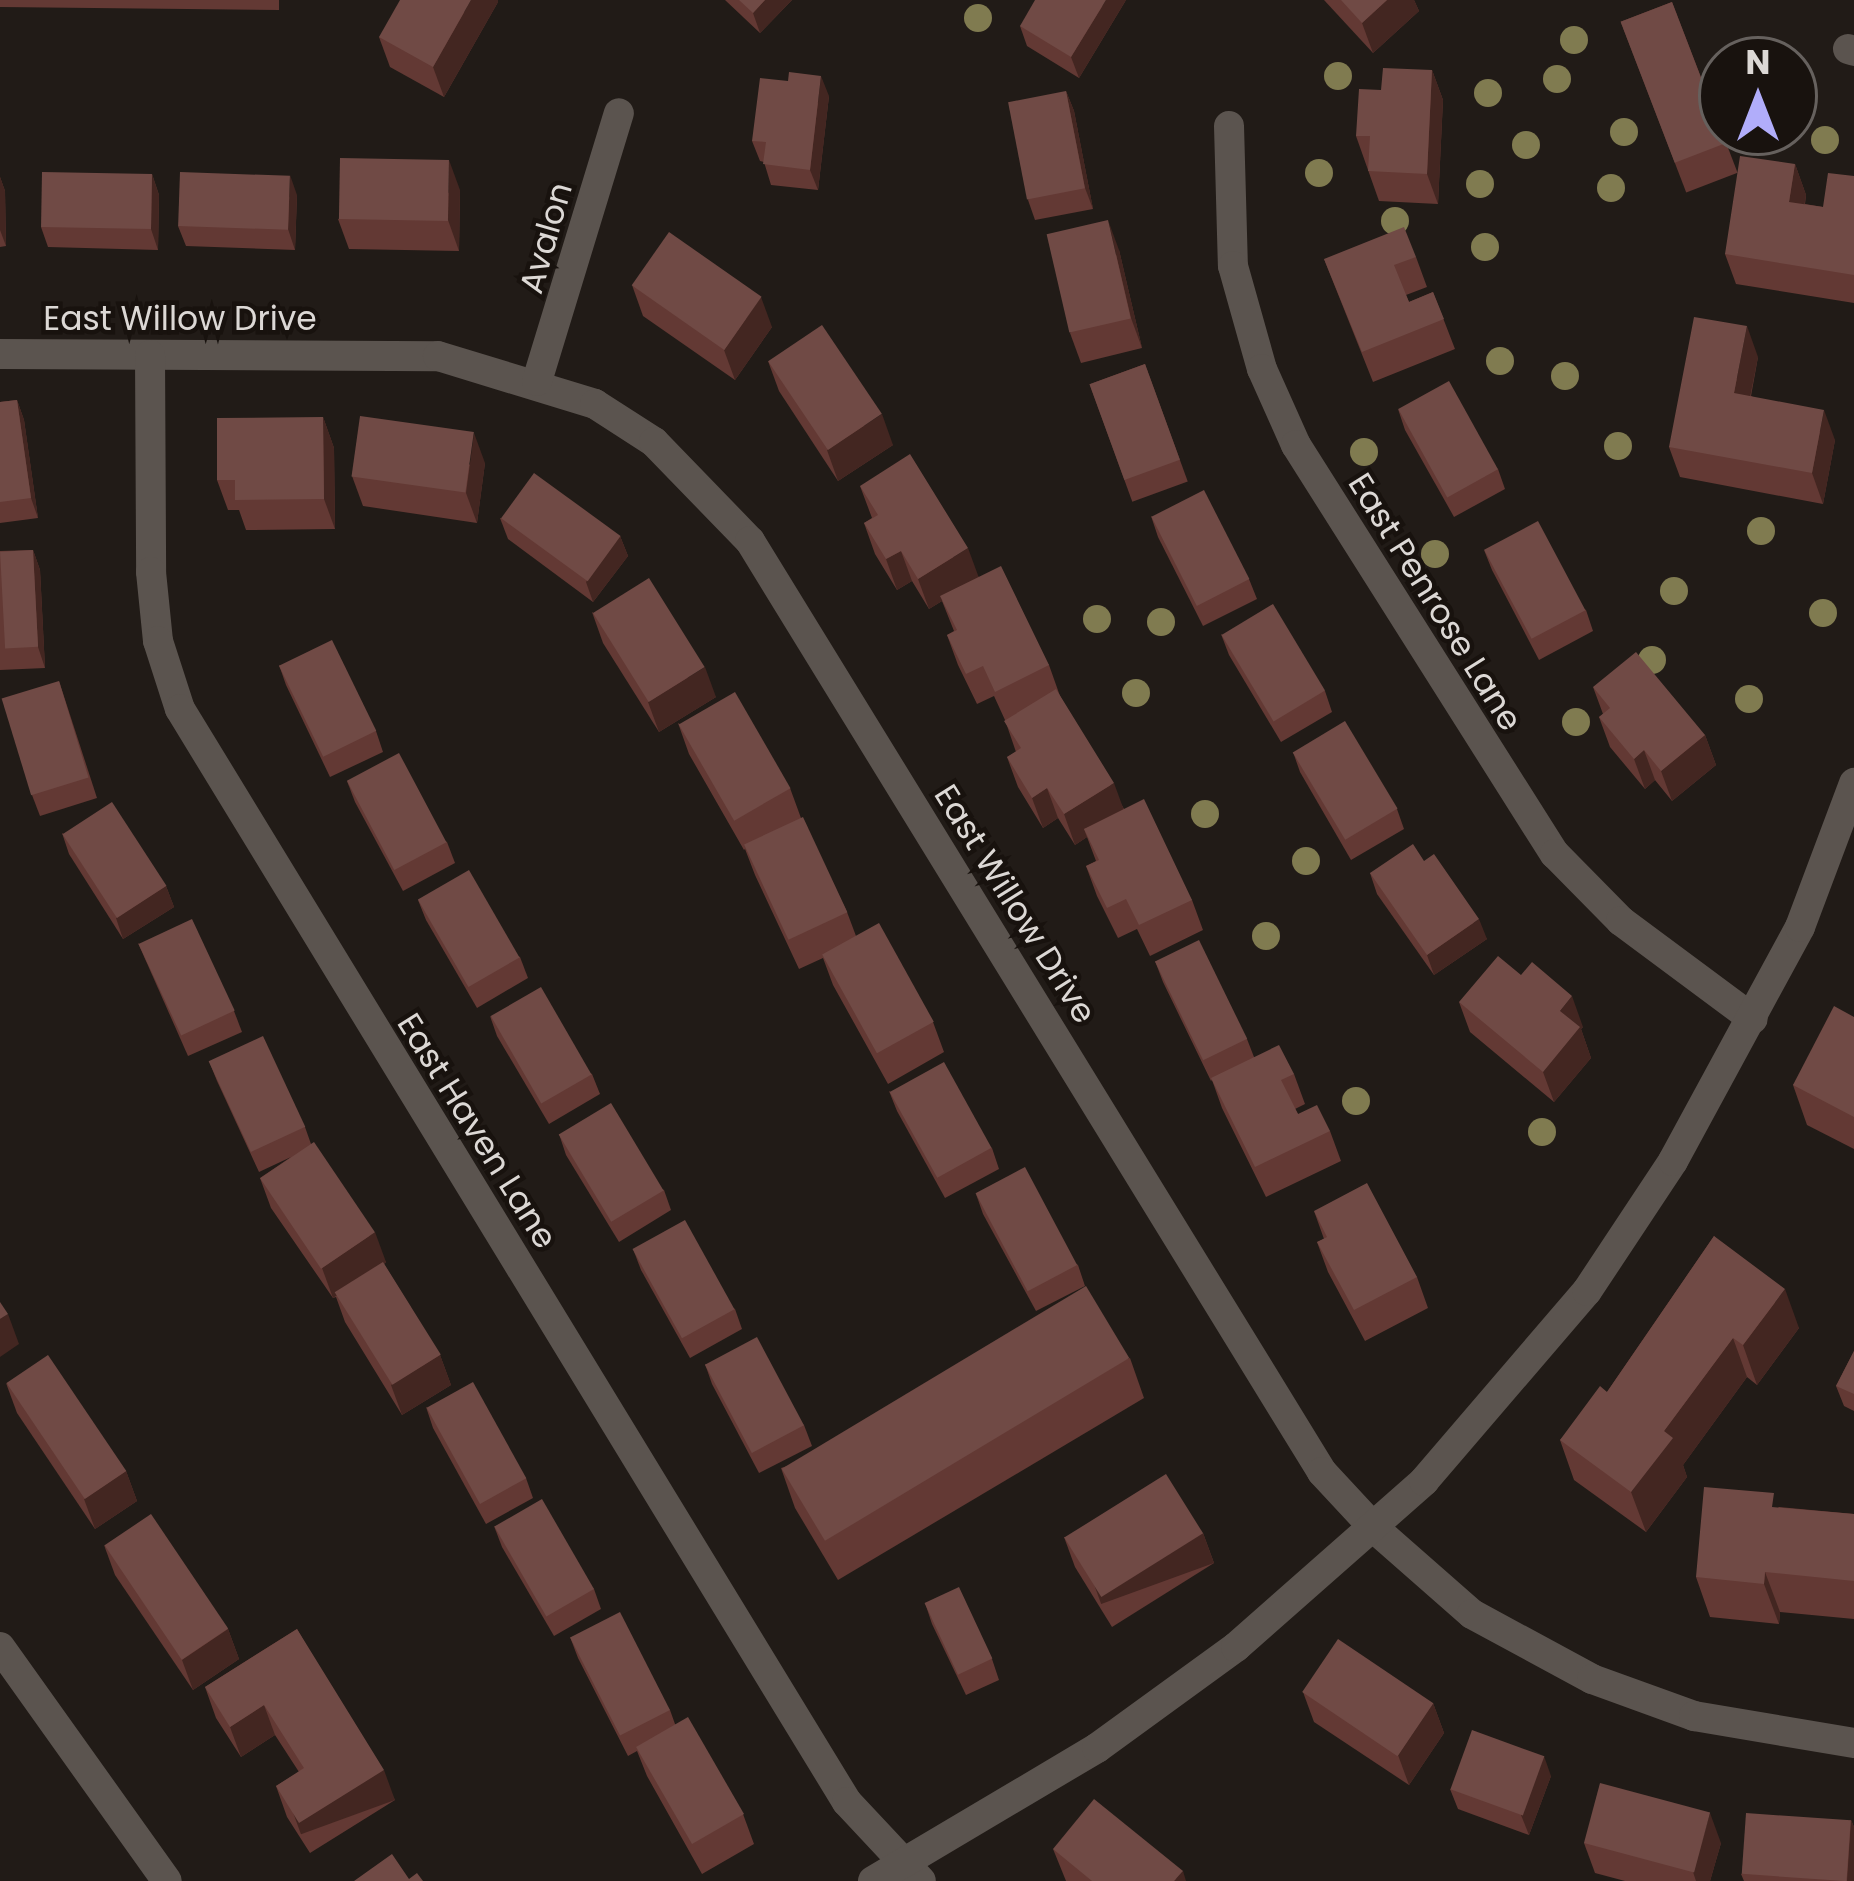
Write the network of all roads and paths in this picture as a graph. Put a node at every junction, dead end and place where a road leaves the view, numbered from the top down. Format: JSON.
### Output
{"nodes":[{"id":1,"x":619,"y":113,"type":"dead end"},
{"id":2,"x":1228,"y":126,"type":"dead end"},
{"id":3,"x":0,"y":354,"type":"edge"},
{"id":4,"x":150,"y":356,"type":"junction"},
{"id":5,"x":537,"y":381,"type":"junction"},
{"id":6,"x":1854,"y":782,"type":"edge"},
{"id":7,"x":1753,"y":1019,"type":"junction"},
{"id":8,"x":1374,"y":1528,"type":"junction"},
{"id":9,"x":0,"y":1647,"type":"edge"},
{"id":10,"x":1854,"y":1743,"type":"edge"},
{"id":11,"x":912,"y":1872,"type":"edge"},
{"id":12,"x":167,"y":1881,"type":"edge"},
{"id":13,"x":873,"y":1881,"type":"edge"}],
"edges":[{"from":1,"to":5,"type":"street","name":"Avalon"},
{"from":2,"to":7,"type":"street","name":"East Penrose Lane"},
{"from":3,"to":4,"type":"street","name":"East Willow Drive"},
{"from":4,"to":5,"type":"street","name":"East Willow Drive"},
{"from":4,"to":11,"type":"street","name":"East Haven Lane"},
{"from":5,"to":8,"type":"street","name":"East Willow Drive"},
{"from":6,"to":7,"type":"street"},
{"from":7,"to":8,"type":"street"},
{"from":8,"to":10,"type":"street","name":"East Willow Drive"},
{"from":8,"to":11,"type":"street"},
{"from":9,"to":12,"type":"street"},
{"from":11,"to":13,"type":"street"}]}
